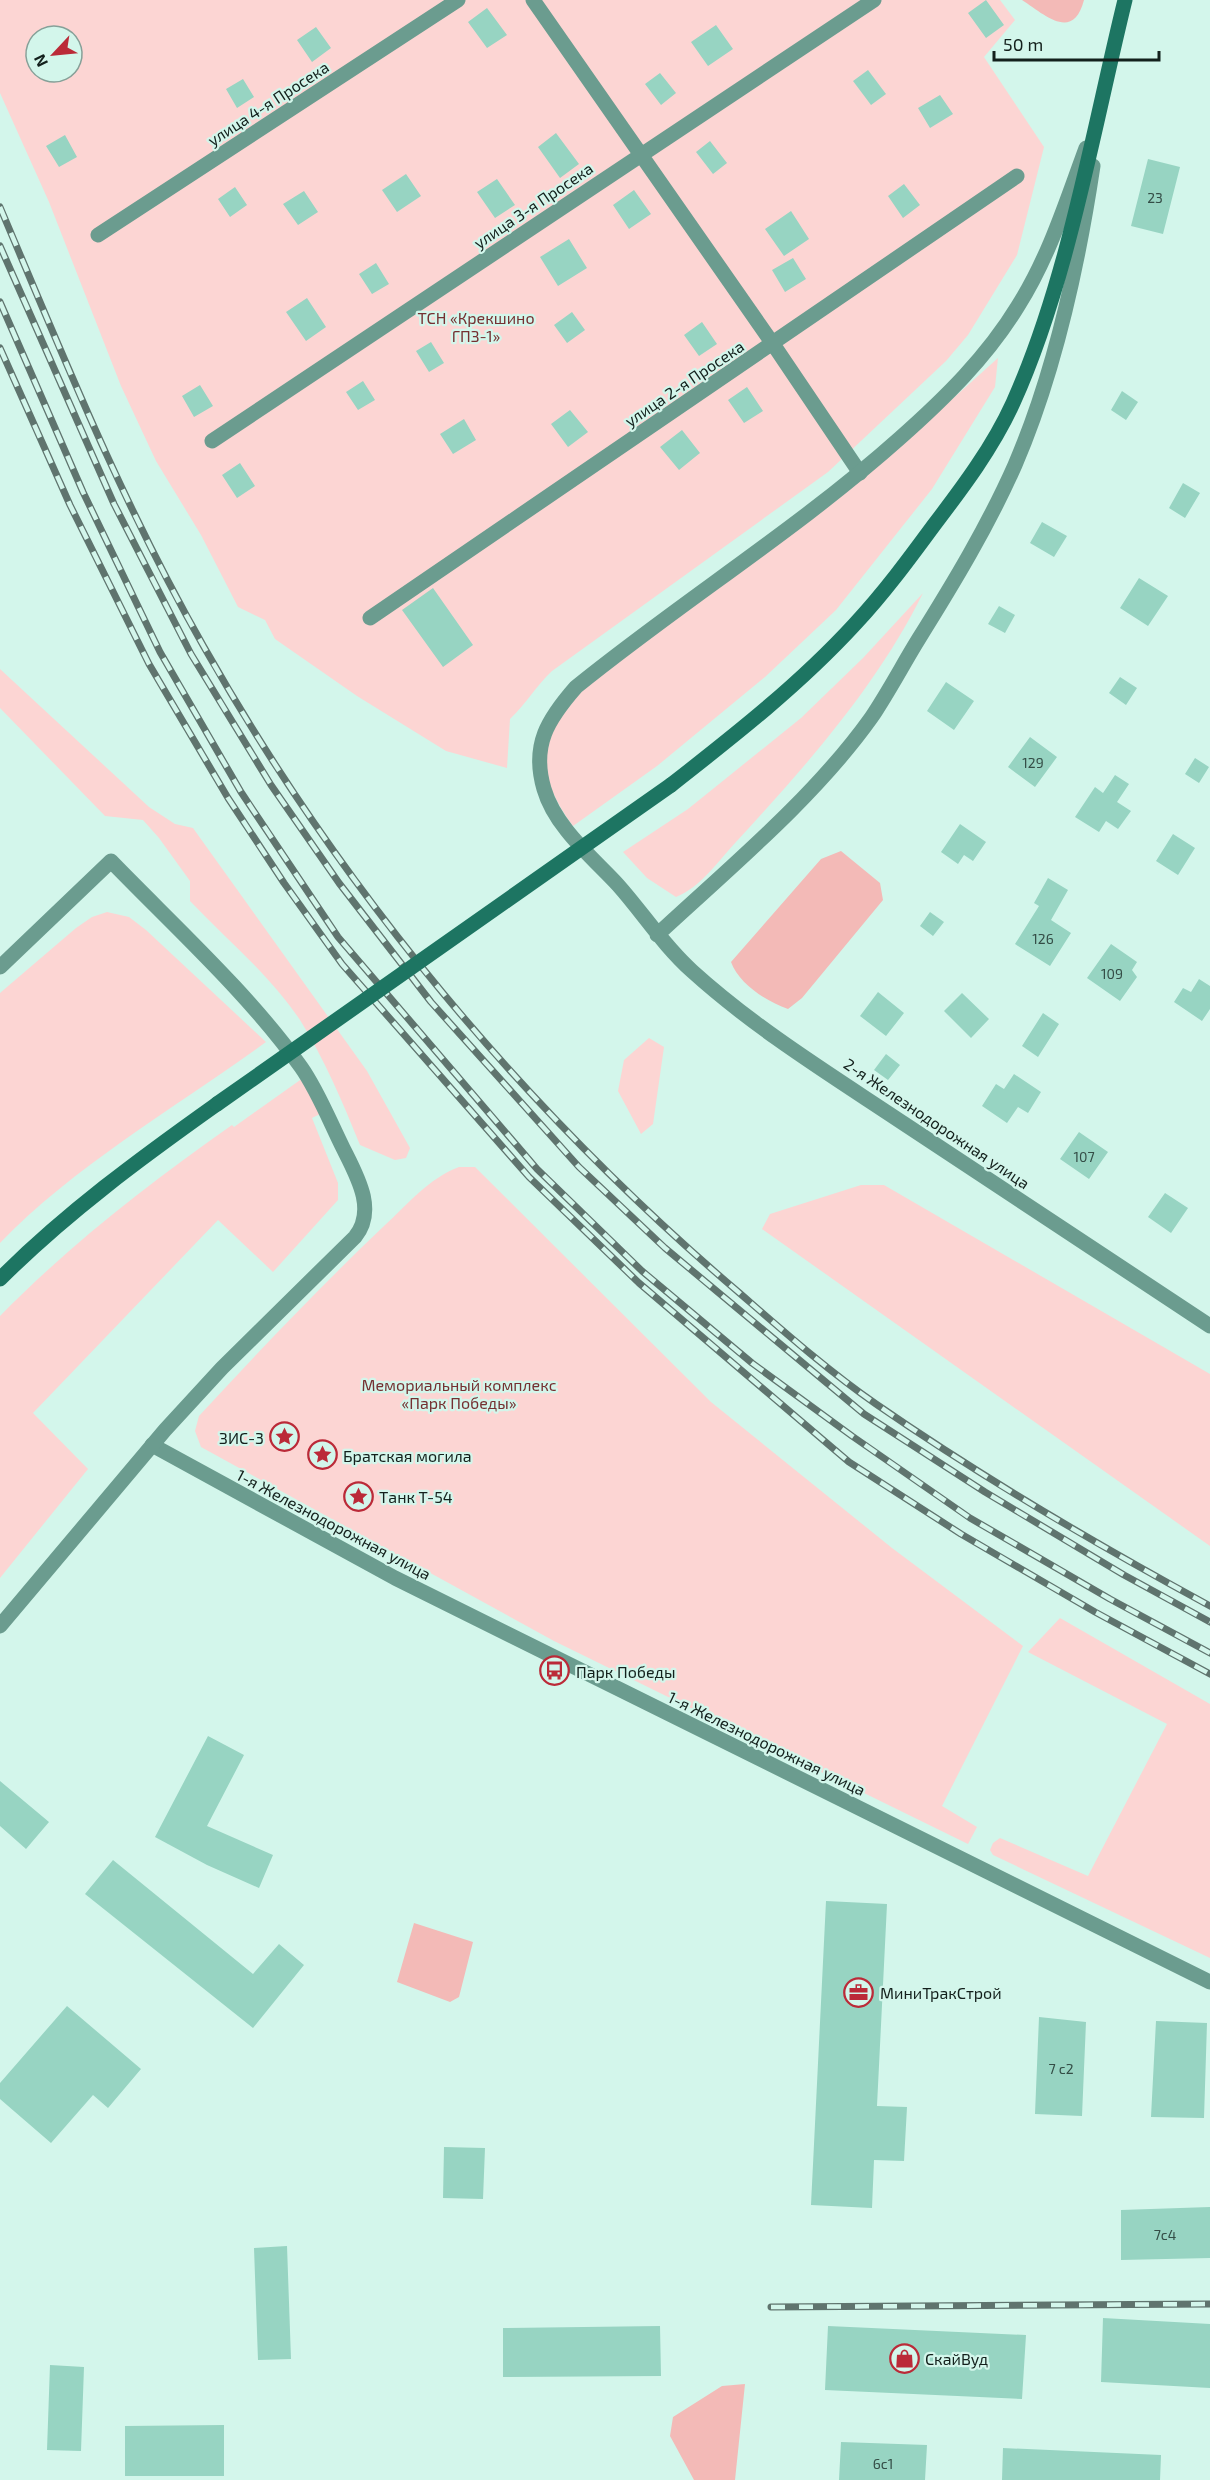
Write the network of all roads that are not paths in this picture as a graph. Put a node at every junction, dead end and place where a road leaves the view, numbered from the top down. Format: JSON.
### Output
{"nodes":[{"id":1,"x":458,"y":0,"type":"edge"},
{"id":2,"x":533,"y":0,"type":"edge"},
{"id":3,"x":874,"y":0,"type":"edge"},
{"id":4,"x":1125,"y":0,"type":"edge"},
{"id":5,"x":1104,"y":91,"type":"junction"},
{"id":6,"x":1096,"y":118,"type":"junction"},
{"id":7,"x":641,"y":154,"type":"junction"},
{"id":8,"x":1017,"y":176,"type":"dead end"},
{"id":9,"x":98,"y":235,"type":"dead end"},
{"id":10,"x":773,"y":344,"type":"junction"},
{"id":11,"x":212,"y":441,"type":"dead end"},
{"id":12,"x":860,"y":473,"type":"junction"},
{"id":13,"x":370,"y":618,"type":"dead end"},
{"id":14,"x":657,"y":935,"type":"junction"},
{"id":15,"x":0,"y":968,"type":"edge"},
{"id":16,"x":0,"y":1279,"type":"edge"},
{"id":17,"x":1210,"y":1326,"type":"edge"},
{"id":18,"x":152,"y":1445,"type":"junction"},
{"id":19,"x":0,"y":1626,"type":"edge"},
{"id":20,"x":1210,"y":1982,"type":"edge"}],
"edges":[{"from":1,"to":9,"type":"street","name":"улица 4-я Просека"},
{"from":2,"to":7,"type":"street"},
{"from":3,"to":7,"type":"street","name":"улица 3-я Просека"},
{"from":4,"to":5,"type":"main road"},
{"from":5,"to":6,"type":"main road"},
{"from":5,"to":14,"type":"street"},
{"from":6,"to":12,"type":"street","name":"2-я Железнодорожная улица"},
{"from":6,"to":16,"type":"main road","bridge":true},
{"from":7,"to":10,"type":"street"},
{"from":7,"to":11,"type":"street","name":"улица 3-я Просека"},
{"from":8,"to":10,"type":"street","name":"улица 2-я Просека"},
{"from":10,"to":12,"type":"street"},
{"from":10,"to":13,"type":"street","name":"улица 2-я Просека"},
{"from":12,"to":14,"type":"street","name":"2-я Железнодорожная улица"},
{"from":14,"to":17,"type":"street","name":"2-я Железнодорожная улица"},
{"from":15,"to":18,"type":"street"},
{"from":18,"to":19,"type":"street"},
{"from":18,"to":20,"type":"street","name":"1-я Железнодорожная улица"}]}
